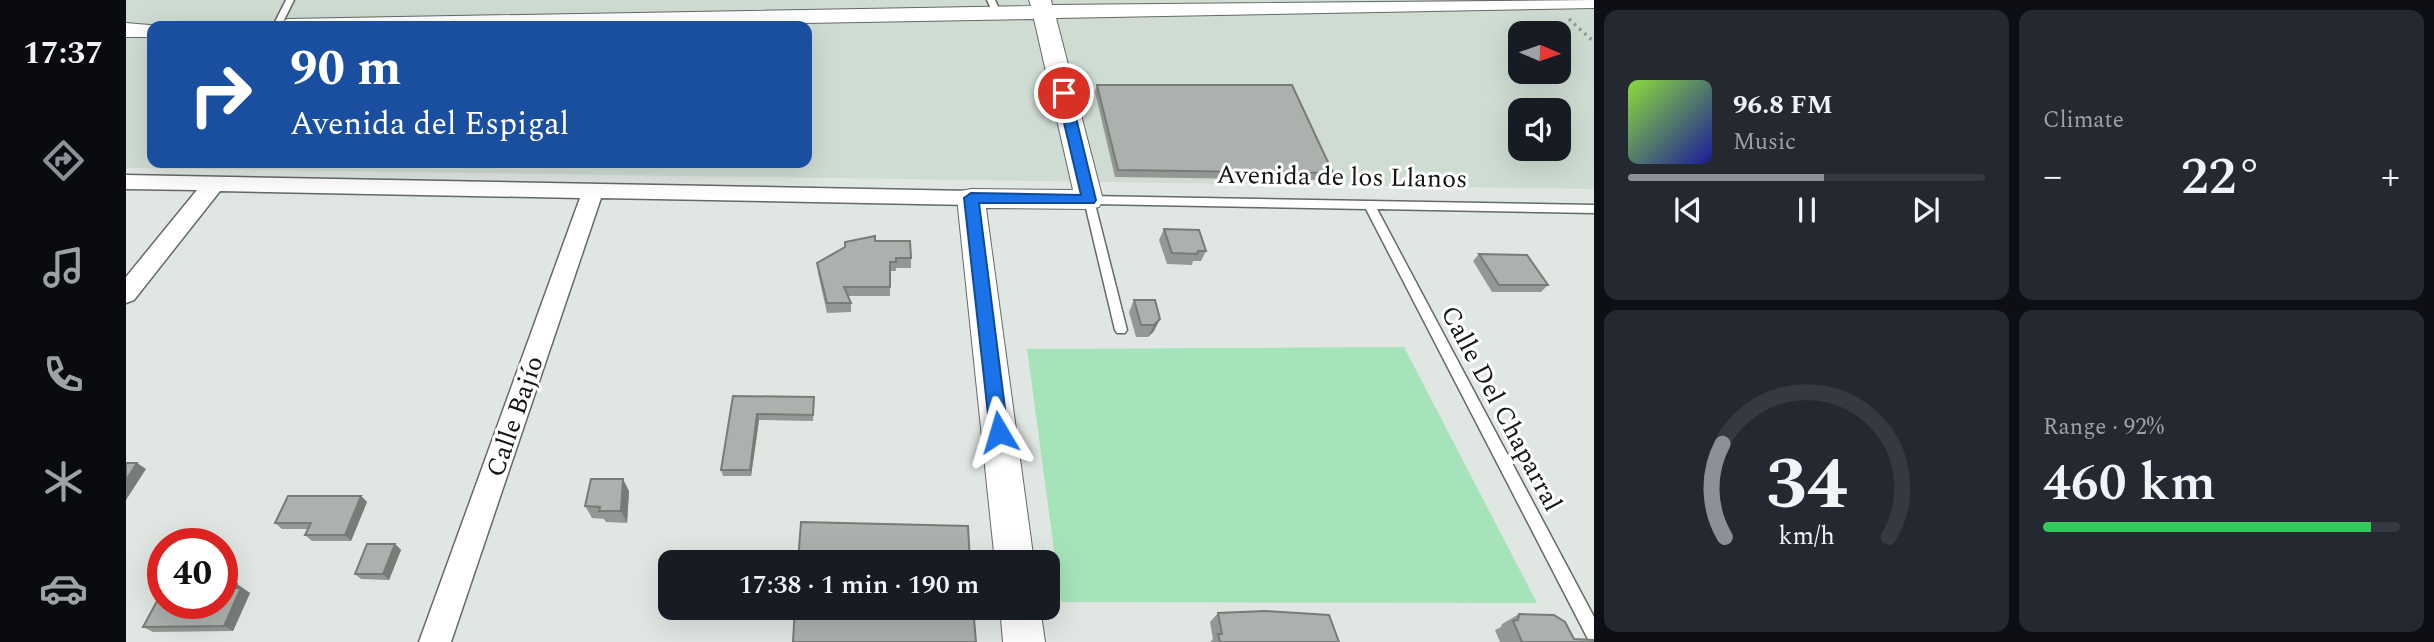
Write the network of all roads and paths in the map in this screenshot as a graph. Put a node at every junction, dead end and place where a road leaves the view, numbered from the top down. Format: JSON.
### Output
{"nodes":[{"id":1,"x":290,"y":0,"type":"edge"},
{"id":2,"x":1594,"y":2,"type":"edge"},
{"id":3,"x":1191,"y":4,"type":"edge"},
{"id":4,"x":994,"y":6,"type":"edge"},
{"id":5,"x":1042,"y":6,"type":"edge"},
{"id":6,"x":280,"y":21,"type":"edge"},
{"id":7,"x":689,"y":21,"type":"edge"},
{"id":8,"x":126,"y":30,"type":"edge"},
{"id":9,"x":147,"y":30,"type":"edge"},
{"id":10,"x":126,"y":182,"type":"edge"},
{"id":11,"x":214,"y":184,"type":"junction"},
{"id":12,"x":593,"y":190,"type":"junction"},
{"id":13,"x":971,"y":198,"type":"junction"},
{"id":14,"x":1089,"y":200,"type":"junction"},
{"id":15,"x":1370,"y":205,"type":"junction"},
{"id":16,"x":1594,"y":209,"type":"edge"},
{"id":17,"x":126,"y":294,"type":"edge"},
{"id":18,"x":1121,"y":330,"type":"dead end"},
{"id":19,"x":1014,"y":550,"type":"edge"},
{"id":20,"x":1021,"y":620,"type":"edge"},
{"id":21,"x":1594,"y":633,"type":"edge"},
{"id":22,"x":435,"y":642,"type":"edge"},
{"id":23,"x":1024,"y":642,"type":"edge"}],
"edges":[{"from":1,"to":6,"type":"lane"},
{"from":2,"to":3,"type":"street"},
{"from":3,"to":5,"type":"street"},
{"from":4,"to":5,"type":"street"},
{"from":4,"to":7,"type":"street"},
{"from":5,"to":14,"type":"street"},
{"from":8,"to":9,"type":"street"},
{"from":10,"to":11,"type":"street"},
{"from":11,"to":12,"type":"street"},
{"from":11,"to":17,"type":"street"},
{"from":12,"to":13,"type":"street"},
{"from":12,"to":22,"type":"street","name":"Calle Bajío"},
{"from":13,"to":14,"type":"street"},
{"from":13,"to":19,"type":"street"},
{"from":14,"to":15,"type":"lane","name":"Avenida de los Llanos"},
{"from":14,"to":18,"type":"lane"},
{"from":15,"to":16,"type":"lane","name":"Avenida de los Llanos"},
{"from":15,"to":21,"type":"lane","name":"Calle Del Chaparral"},
{"from":20,"to":23,"type":"street"}]}
